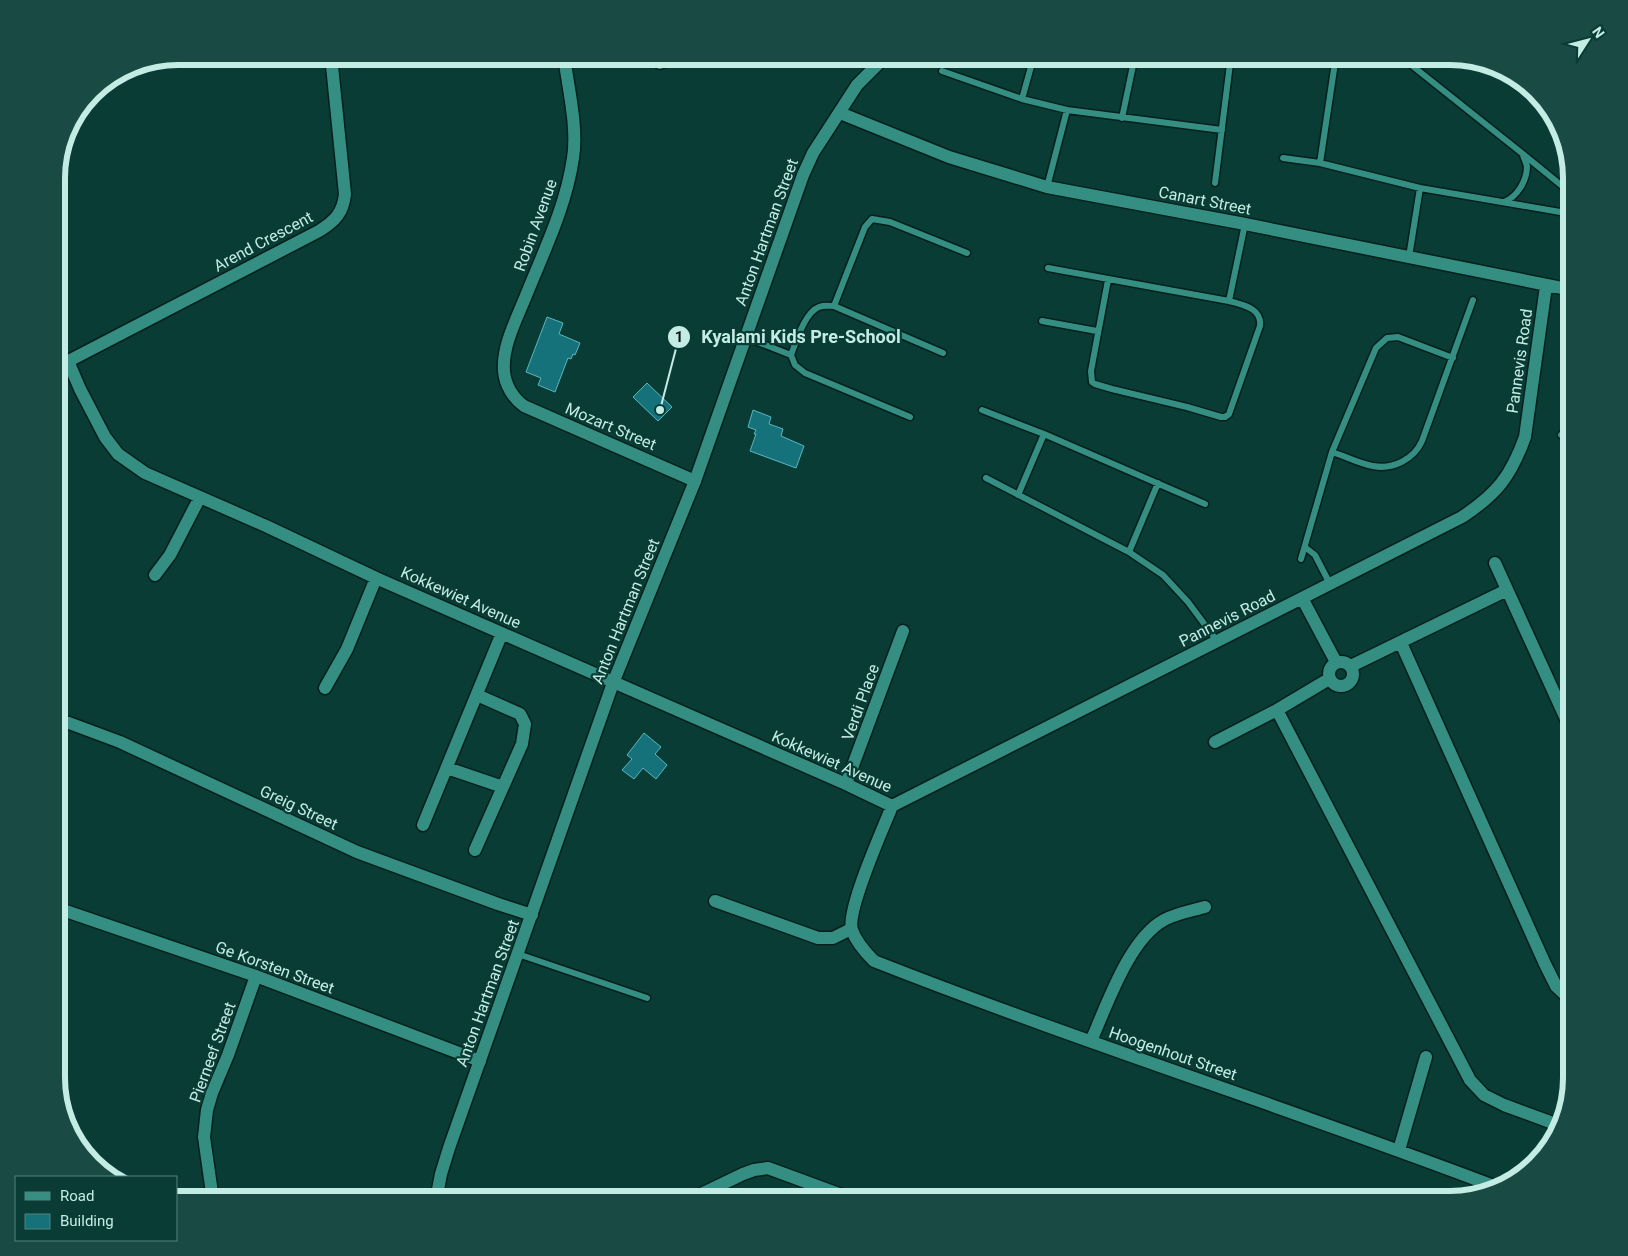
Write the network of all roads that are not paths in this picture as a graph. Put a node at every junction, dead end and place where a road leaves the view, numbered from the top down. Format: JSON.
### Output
{"nodes":[{"id":1,"x":332,"y":65,"type":"edge"},
{"id":2,"x":565,"y":65,"type":"edge"},
{"id":3,"x":877,"y":65,"type":"edge"},
{"id":4,"x":1031,"y":65,"type":"edge"},
{"id":5,"x":1133,"y":65,"type":"edge"},
{"id":6,"x":1230,"y":65,"type":"edge"},
{"id":7,"x":1335,"y":65,"type":"edge"},
{"id":8,"x":1411,"y":65,"type":"edge"},
{"id":9,"x":942,"y":71,"type":"dead end"},
{"id":10,"x":1022,"y":99,"type":"junction"},
{"id":11,"x":1067,"y":110,"type":"junction"},
{"id":12,"x":840,"y":113,"type":"junction"},
{"id":13,"x":1122,"y":118,"type":"junction"},
{"id":14,"x":1222,"y":130,"type":"junction"},
{"id":15,"x":1523,"y":154,"type":"junction"},
{"id":16,"x":1283,"y":158,"type":"dead end"},
{"id":17,"x":1320,"y":163,"type":"junction"},
{"id":18,"x":1215,"y":183,"type":"dead end"},
{"id":19,"x":1047,"y":187,"type":"junction"},
{"id":20,"x":1563,"y":187,"type":"edge"},
{"id":21,"x":1420,"y":188,"type":"junction"},
{"id":22,"x":1503,"y":203,"type":"junction"},
{"id":23,"x":1563,"y":213,"type":"edge"},
{"id":24,"x":1245,"y":224,"type":"junction"},
{"id":25,"x":967,"y":253,"type":"dead end"},
{"id":26,"x":1409,"y":257,"type":"junction"},
{"id":27,"x":1048,"y":268,"type":"dead end"},
{"id":28,"x":1108,"y":280,"type":"junction"},
{"id":29,"x":1546,"y":286,"type":"junction"},
{"id":30,"x":1563,"y":289,"type":"edge"},
{"id":31,"x":1473,"y":300,"type":"dead end"},
{"id":32,"x":1229,"y":301,"type":"junction"},
{"id":33,"x":834,"y":306,"type":"junction"},
{"id":34,"x":1042,"y":321,"type":"dead end"},
{"id":35,"x":1097,"y":330,"type":"junction"},
{"id":36,"x":746,"y":337,"type":"junction"},
{"id":37,"x":943,"y":353,"type":"dead end"},
{"id":38,"x":791,"y":355,"type":"junction"},
{"id":39,"x":1453,"y":358,"type":"junction"},
{"id":40,"x":68,"y":361,"type":"junction"},
{"id":41,"x":65,"y":362,"type":"edge"},
{"id":42,"x":515,"y":400,"type":"joint"},
{"id":43,"x":982,"y":410,"type":"dead end"},
{"id":44,"x":910,"y":417,"type":"dead end"},
{"id":45,"x":1044,"y":434,"type":"junction"},
{"id":46,"x":1332,"y":452,"type":"junction"},
{"id":47,"x":986,"y":478,"type":"dead end"},
{"id":48,"x":695,"y":481,"type":"junction"},
{"id":49,"x":1158,"y":483,"type":"junction"},
{"id":50,"x":1018,"y":495,"type":"junction"},
{"id":51,"x":200,"y":498,"type":"junction"},
{"id":52,"x":1205,"y":504,"type":"dead end"},
{"id":53,"x":1306,"y":548,"type":"junction"},
{"id":54,"x":1129,"y":552,"type":"junction"},
{"id":55,"x":1301,"y":559,"type":"dead end"},
{"id":56,"x":1494,"y":563,"type":"dead end"},
{"id":57,"x":155,"y":575,"type":"dead end"},
{"id":58,"x":376,"y":578,"type":"junction"},
{"id":59,"x":1330,"y":584,"type":"junction"},
{"id":60,"x":1506,"y":590,"type":"junction"},
{"id":61,"x":1302,"y":598,"type":"junction"},
{"id":62,"x":903,"y":631,"type":"dead end"},
{"id":63,"x":502,"y":633,"type":"junction"},
{"id":64,"x":1216,"y":641,"type":"junction"},
{"id":65,"x":1401,"y":643,"type":"junction"},
{"id":66,"x":1336,"y":662,"type":"junction"},
{"id":67,"x":1351,"y":666,"type":"junction"},
{"id":68,"x":1329,"y":679,"type":"junction"},
{"id":69,"x":613,"y":682,"type":"junction"},
{"id":70,"x":324,"y":688,"type":"dead end"},
{"id":71,"x":476,"y":696,"type":"junction"},
{"id":72,"x":1277,"y":710,"type":"junction"},
{"id":73,"x":1563,"y":713,"type":"edge"},
{"id":74,"x":65,"y":722,"type":"edge"},
{"id":75,"x":1215,"y":742,"type":"dead end"},
{"id":76,"x":447,"y":768,"type":"junction"},
{"id":77,"x":846,"y":784,"type":"junction"},
{"id":78,"x":503,"y":787,"type":"junction"},
{"id":79,"x":892,"y":806,"type":"junction"},
{"id":80,"x":424,"y":826,"type":"dead end"},
{"id":81,"x":475,"y":850,"type":"dead end"},
{"id":82,"x":715,"y":901,"type":"dead end"},
{"id":83,"x":1205,"y":908,"type":"dead end"},
{"id":84,"x":65,"y":911,"type":"edge"},
{"id":85,"x":532,"y":915,"type":"junction"},
{"id":86,"x":852,"y":929,"type":"junction"},
{"id":87,"x":518,"y":954,"type":"junction"},
{"id":88,"x":256,"y":976,"type":"junction"},
{"id":89,"x":1563,"y":993,"type":"edge"},
{"id":90,"x":647,"y":998,"type":"dead end"},
{"id":91,"x":1091,"y":1041,"type":"junction"},
{"id":92,"x":1426,"y":1057,"type":"dead end"},
{"id":93,"x":480,"y":1061,"type":"junction"},
{"id":94,"x":1553,"y":1123,"type":"edge"},
{"id":95,"x":1399,"y":1150,"type":"junction"},
{"id":96,"x":1489,"y":1184,"type":"edge"},
{"id":97,"x":212,"y":1191,"type":"edge"},
{"id":98,"x":438,"y":1191,"type":"edge"},
{"id":99,"x":708,"y":1191,"type":"edge"},
{"id":100,"x":831,"y":1191,"type":"edge"}],
"edges":[{"from":1,"to":40,"type":"street","name":"Arend Crescent"},
{"from":2,"to":42,"type":"street","name":"Robin Avenue"},
{"from":3,"to":12,"type":"street","name":"Anton Hartman Street"},
{"from":4,"to":10,"type":"lane"},
{"from":5,"to":13,"type":"lane"},
{"from":6,"to":14,"type":"lane"},
{"from":7,"to":17,"type":"lane"},
{"from":8,"to":15,"type":"lane"},
{"from":9,"to":10,"type":"lane"},
{"from":10,"to":11,"type":"lane"},
{"from":11,"to":13,"type":"lane"},
{"from":11,"to":19,"type":"lane"},
{"from":12,"to":19,"type":"street","name":"Canart Street"},
{"from":12,"to":36,"type":"street","name":"Anton Hartman Street"},
{"from":13,"to":14,"type":"lane"},
{"from":14,"to":18,"type":"lane"},
{"from":15,"to":20,"type":"lane"},
{"from":15,"to":22,"type":"lane"},
{"from":16,"to":17,"type":"lane"},
{"from":17,"to":21,"type":"lane"},
{"from":19,"to":24,"type":"street","name":"Canart Street"},
{"from":21,"to":22,"type":"lane"},
{"from":21,"to":26,"type":"lane"},
{"from":22,"to":23,"type":"lane"},
{"from":24,"to":26,"type":"street","name":"Canart Street"},
{"from":24,"to":32,"type":"lane"},
{"from":25,"to":33,"type":"lane"},
{"from":26,"to":29,"type":"street","name":"Canart Street"},
{"from":27,"to":28,"type":"lane"},
{"from":28,"to":32,"type":"lane"},
{"from":28,"to":35,"type":"lane"},
{"from":29,"to":30,"type":"street","name":"Canart Street"},
{"from":29,"to":59,"type":"street","name":"Pannevis Road"},
{"from":31,"to":39,"type":"lane"},
{"from":32,"to":35,"type":"lane"},
{"from":33,"to":37,"type":"lane"},
{"from":33,"to":38,"type":"lane"},
{"from":34,"to":35,"type":"lane"},
{"from":36,"to":38,"type":"lane"},
{"from":36,"to":48,"type":"street","name":"Anton Hartman Street"},
{"from":38,"to":44,"type":"lane"},
{"from":39,"to":46,"type":"lane"},
{"from":39,"to":46,"type":"lane"},
{"from":40,"to":41,"type":"street","name":"Arend Crescent"},
{"from":40,"to":51,"type":"street","name":"Kokkewiet Avenue"},
{"from":42,"to":48,"type":"street","name":"Mozart Street"},
{"from":43,"to":45,"type":"lane"},
{"from":45,"to":49,"type":"lane"},
{"from":45,"to":50,"type":"lane"},
{"from":46,"to":53,"type":"lane"},
{"from":47,"to":50,"type":"lane"},
{"from":48,"to":69,"type":"street","name":"Anton Hartman Street"},
{"from":49,"to":52,"type":"lane"},
{"from":49,"to":54,"type":"lane"},
{"from":50,"to":54,"type":"lane"},
{"from":51,"to":57,"type":"street"},
{"from":51,"to":58,"type":"street","name":"Kokkewiet Avenue"},
{"from":53,"to":55,"type":"lane"},
{"from":53,"to":59,"type":"lane"},
{"from":54,"to":64,"type":"lane"},
{"from":56,"to":60,"type":"street"},
{"from":58,"to":63,"type":"street","name":"Kokkewiet Avenue"},
{"from":58,"to":70,"type":"street"},
{"from":59,"to":61,"type":"street","name":"Pannevis Road"},
{"from":60,"to":65,"type":"street"},
{"from":60,"to":73,"type":"street"},
{"from":61,"to":64,"type":"street","name":"Pannevis Road"},
{"from":61,"to":66,"type":"street"},
{"from":62,"to":77,"type":"street","name":"Verdi Place"},
{"from":63,"to":69,"type":"street","name":"Kokkewiet Avenue"},
{"from":63,"to":71,"type":"street"},
{"from":64,"to":79,"type":"street","name":"Pannevis Road"},
{"from":65,"to":67,"type":"street"},
{"from":65,"to":89,"type":"street"},
{"from":66,"to":67,"type":"street"},
{"from":66,"to":68,"type":"street"},
{"from":67,"to":68,"type":"street"},
{"from":68,"to":72,"type":"street"},
{"from":69,"to":77,"type":"street","name":"Kokkewiet Avenue"},
{"from":69,"to":85,"type":"street","name":"Anton Hartman Street"},
{"from":71,"to":76,"type":"street"},
{"from":71,"to":78,"type":"street"},
{"from":72,"to":75,"type":"street"},
{"from":72,"to":94,"type":"street"},
{"from":74,"to":85,"type":"street","name":"Greig Street"},
{"from":76,"to":78,"type":"street"},
{"from":76,"to":80,"type":"street"},
{"from":77,"to":79,"type":"street","name":"Kokkewiet Avenue"},
{"from":78,"to":81,"type":"street"},
{"from":79,"to":86,"type":"street"},
{"from":82,"to":86,"type":"street"},
{"from":83,"to":91,"type":"street"},
{"from":84,"to":88,"type":"street","name":"Ge Korsten Street"},
{"from":85,"to":87,"type":"street","name":"Anton Hartman Street"},
{"from":86,"to":91,"type":"street","name":"Hoogenhout Street"},
{"from":87,"to":90,"type":"lane"},
{"from":87,"to":93,"type":"street","name":"Anton Hartman Street"},
{"from":88,"to":93,"type":"street","name":"Ge Korsten Street"},
{"from":88,"to":97,"type":"street","name":"Pierneef Street"},
{"from":91,"to":95,"type":"street","name":"Hoogenhout Street"},
{"from":92,"to":95,"type":"street"},
{"from":93,"to":98,"type":"street","name":"Anton Hartman Street"},
{"from":95,"to":96,"type":"street","name":"Hoogenhout Street"},
{"from":99,"to":100,"type":"street"}]}
